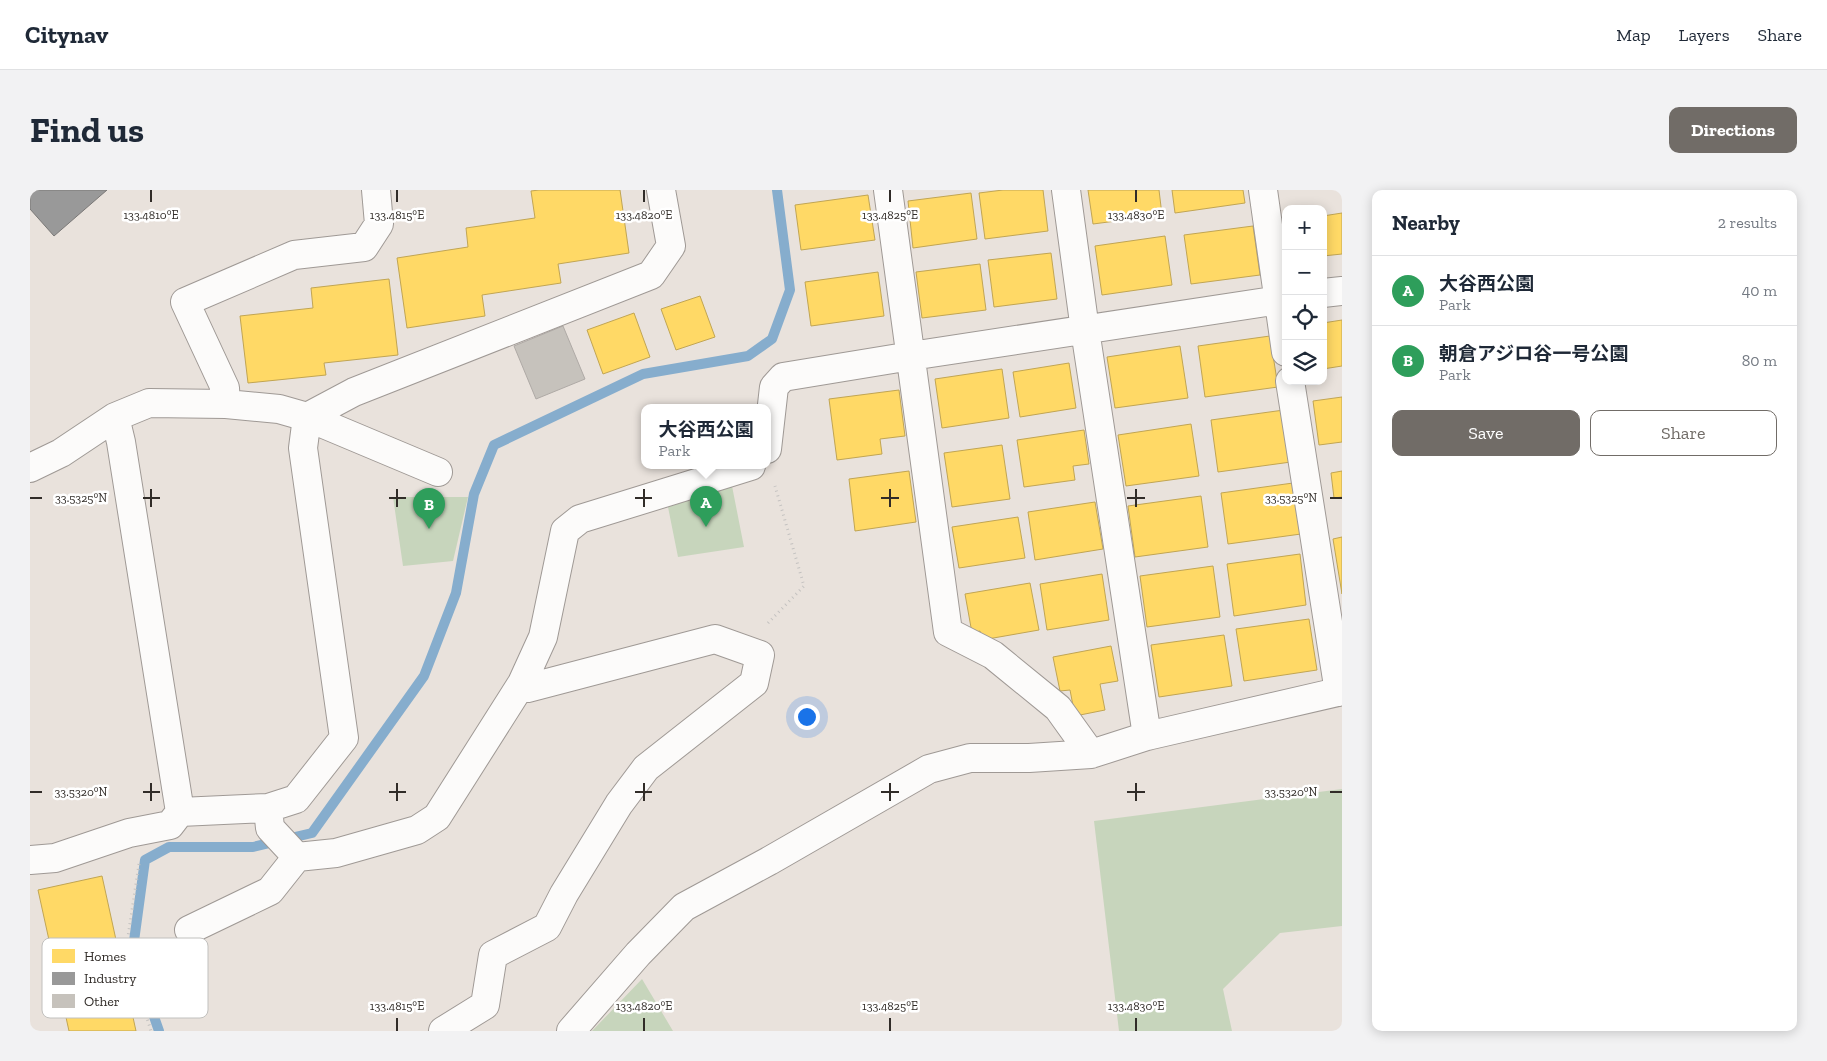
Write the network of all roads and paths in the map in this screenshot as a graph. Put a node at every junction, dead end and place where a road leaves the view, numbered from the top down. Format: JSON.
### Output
{"nodes":[{"id":1,"x":376,"y":190,"type":"edge"},
{"id":2,"x":661,"y":190,"type":"edge"},
{"id":3,"x":888,"y":190,"type":"edge"},
{"id":4,"x":1066,"y":190,"type":"edge"},
{"id":5,"x":1263,"y":190,"type":"edge"},
{"id":6,"x":1342,"y":291,"type":"edge"},
{"id":7,"x":1327,"y":293,"type":"edge"},
{"id":8,"x":1282,"y":300,"type":"edge"},
{"id":9,"x":1085,"y":330,"type":"junction"},
{"id":10,"x":911,"y":356,"type":"junction"},
{"id":11,"x":1291,"y":385,"type":"edge"},
{"id":12,"x":226,"y":404,"type":"junction"},
{"id":13,"x":771,"y":414,"type":"edge"},
{"id":14,"x":307,"y":417,"type":"junction"},
{"id":15,"x":115,"y":418,"type":"junction"},
{"id":16,"x":30,"y":468,"type":"edge"},
{"id":17,"x":740,"y":469,"type":"edge"},
{"id":18,"x":438,"y":472,"type":"dead end"},
{"id":19,"x":773,"y":481,"type":"dead end"},
{"id":20,"x":741,"y":648,"type":"junction"},
{"id":21,"x":522,"y":683,"type":"junction"},
{"id":22,"x":1340,"y":691,"type":"edge"},
{"id":23,"x":1147,"y":736,"type":"junction"},
{"id":24,"x":1091,"y":754,"type":"junction"},
{"id":25,"x":180,"y":812,"type":"junction"},
{"id":26,"x":270,"y":818,"type":"junction"},
{"id":27,"x":143,"y":830,"type":"junction"},
{"id":28,"x":294,"y":854,"type":"junction"},
{"id":29,"x":30,"y":860,"type":"edge"},
{"id":30,"x":189,"y":930,"type":"dead end"},
{"id":31,"x":128,"y":938,"type":"edge"},
{"id":32,"x":147,"y":1018,"type":"edge"},
{"id":33,"x":151,"y":1031,"type":"edge"},
{"id":34,"x":443,"y":1031,"type":"edge"},
{"id":35,"x":571,"y":1031,"type":"edge"}],
"edges":[{"from":1,"to":12,"type":"street"},
{"from":2,"to":14,"type":"street"},
{"from":3,"to":10,"type":"street"},
{"from":4,"to":9,"type":"street"},
{"from":5,"to":8,"type":"street"},
{"from":6,"to":7,"type":"street"},
{"from":8,"to":9,"type":"street"},
{"from":9,"to":10,"type":"street"},
{"from":9,"to":23,"type":"street"},
{"from":10,"to":13,"type":"street"},
{"from":10,"to":24,"type":"street"},
{"from":11,"to":22,"type":"street"},
{"from":12,"to":14,"type":"street"},
{"from":12,"to":15,"type":"street"},
{"from":14,"to":18,"type":"street"},
{"from":14,"to":26,"type":"street"},
{"from":15,"to":16,"type":"street"},
{"from":15,"to":25,"type":"street"},
{"from":17,"to":21,"type":"street"},
{"from":19,"to":20,"type":"path"},
{"from":20,"to":21,"type":"street"},
{"from":20,"to":34,"type":"street"},
{"from":21,"to":28,"type":"street"},
{"from":22,"to":23,"type":"street"},
{"from":23,"to":24,"type":"street"},
{"from":24,"to":35,"type":"street"},
{"from":25,"to":26,"type":"street"},
{"from":25,"to":27,"type":"street"},
{"from":26,"to":28,"type":"street"},
{"from":27,"to":29,"type":"street"},
{"from":27,"to":31,"type":"path"},
{"from":28,"to":30,"type":"street"},
{"from":32,"to":33,"type":"path"}]}
